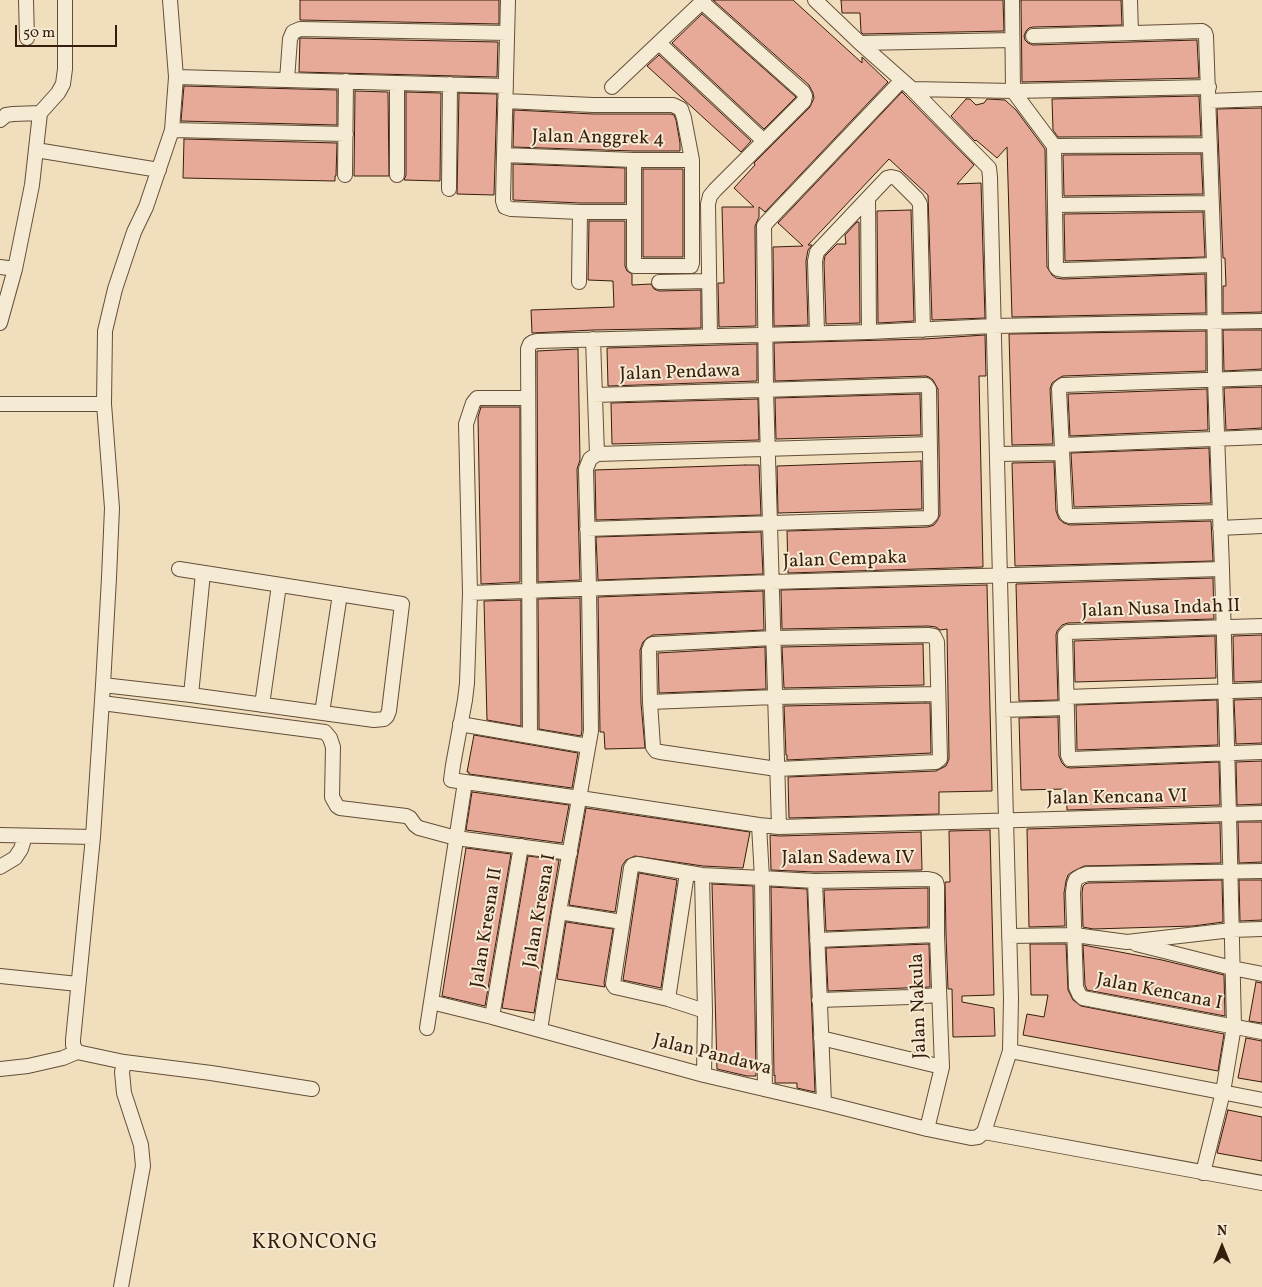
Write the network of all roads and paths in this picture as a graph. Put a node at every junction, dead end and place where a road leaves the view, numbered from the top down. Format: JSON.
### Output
{"nodes":[{"id":1,"x":26,"y":0,"type":"edge"},
{"id":2,"x":65,"y":0,"type":"edge"},
{"id":3,"x":170,"y":0,"type":"edge"},
{"id":4,"x":508,"y":0,"type":"edge"},
{"id":5,"x":815,"y":0,"type":"edge"},
{"id":6,"x":1012,"y":0,"type":"edge"},
{"id":7,"x":1130,"y":0,"type":"edge"},
{"id":8,"x":703,"y":1,"type":"edge"},
{"id":9,"x":507,"y":33,"type":"junction"},
{"id":10,"x":1131,"y":33,"type":"junction"},
{"id":11,"x":1034,"y":36,"type":"dead end"},
{"id":12,"x":26,"y":38,"type":"dead end"},
{"id":13,"x":1012,"y":40,"type":"junction"},
{"id":14,"x":659,"y":43,"type":"junction"},
{"id":15,"x":860,"y":43,"type":"junction"},
{"id":16,"x":176,"y":77,"type":"junction"},
{"id":17,"x":287,"y":80,"type":"junction"},
{"id":18,"x":346,"y":82,"type":"junction"},
{"id":19,"x":397,"y":83,"type":"junction"},
{"id":20,"x":450,"y":84,"type":"junction"},
{"id":21,"x":907,"y":85,"type":"junction"},
{"id":22,"x":506,"y":86,"type":"junction"},
{"id":23,"x":612,"y":87,"type":"dead end"},
{"id":24,"x":1013,"y":91,"type":"junction"},
{"id":25,"x":1209,"y":94,"type":"junction"},
{"id":26,"x":1262,"y":99,"type":"edge"},
{"id":27,"x":505,"y":101,"type":"junction"},
{"id":28,"x":40,"y":113,"type":"junction"},
{"id":29,"x":0,"y":120,"type":"edge"},
{"id":30,"x":172,"y":130,"type":"junction"},
{"id":31,"x":346,"y":134,"type":"junction"},
{"id":32,"x":764,"y":141,"type":"junction"},
{"id":33,"x":1210,"y":145,"type":"junction"},
{"id":34,"x":1054,"y":146,"type":"junction"},
{"id":35,"x":36,"y":150,"type":"junction"},
{"id":36,"x":504,"y":155,"type":"junction"},
{"id":37,"x":634,"y":160,"type":"junction"},
{"id":38,"x":692,"y":160,"type":"junction"},
{"id":39,"x":159,"y":170,"type":"junction"},
{"id":40,"x":345,"y":175,"type":"dead end"},
{"id":41,"x":397,"y":175,"type":"dead end"},
{"id":42,"x":449,"y":189,"type":"dead end"},
{"id":43,"x":868,"y":198,"type":"junction"},
{"id":44,"x":1212,"y":203,"type":"junction"},
{"id":45,"x":1055,"y":205,"type":"junction"},
{"id":46,"x":580,"y":212,"type":"junction"},
{"id":47,"x":634,"y":212,"type":"junction"},
{"id":48,"x":1214,"y":265,"type":"junction"},
{"id":49,"x":0,"y":267,"type":"edge"},
{"id":50,"x":15,"y":269,"type":"junction"},
{"id":51,"x":708,"y":281,"type":"junction"},
{"id":52,"x":579,"y":282,"type":"dead end"},
{"id":53,"x":659,"y":282,"type":"dead end"},
{"id":54,"x":1262,"y":321,"type":"edge"},
{"id":55,"x":0,"y":323,"type":"edge"},
{"id":56,"x":1214,"y":323,"type":"junction"},
{"id":57,"x":994,"y":326,"type":"junction"},
{"id":58,"x":922,"y":330,"type":"junction"},
{"id":59,"x":869,"y":332,"type":"junction"},
{"id":60,"x":817,"y":333,"type":"junction"},
{"id":61,"x":765,"y":334,"type":"junction"},
{"id":62,"x":710,"y":336,"type":"junction"},
{"id":63,"x":593,"y":339,"type":"junction"},
{"id":64,"x":1262,"y":378,"type":"edge"},
{"id":65,"x":1215,"y":379,"type":"junction"},
{"id":66,"x":766,"y":390,"type":"junction"},
{"id":67,"x":595,"y":395,"type":"junction"},
{"id":68,"x":528,"y":398,"type":"junction"},
{"id":69,"x":0,"y":404,"type":"edge"},
{"id":70,"x":104,"y":404,"type":"junction"},
{"id":71,"x":1262,"y":437,"type":"edge"},
{"id":72,"x":1217,"y":439,"type":"junction"},
{"id":73,"x":930,"y":444,"type":"junction"},
{"id":74,"x":768,"y":448,"type":"junction"},
{"id":75,"x":1062,"y":449,"type":"junction"},
{"id":76,"x":597,"y":454,"type":"junction"},
{"id":77,"x":997,"y":454,"type":"junction"},
{"id":78,"x":1220,"y":512,"type":"junction"},
{"id":79,"x":770,"y":523,"type":"junction"},
{"id":80,"x":1262,"y":526,"type":"edge"},
{"id":81,"x":1220,"y":528,"type":"junction"},
{"id":82,"x":587,"y":529,"type":"junction"},
{"id":83,"x":179,"y":569,"type":"dead end"},
{"id":84,"x":1222,"y":569,"type":"junction"},
{"id":85,"x":204,"y":573,"type":"junction"},
{"id":86,"x":1000,"y":575,"type":"junction"},
{"id":87,"x":772,"y":582,"type":"junction"},
{"id":88,"x":279,"y":585,"type":"junction"},
{"id":89,"x":590,"y":588,"type":"junction"},
{"id":90,"x":528,"y":590,"type":"junction"},
{"id":91,"x":470,"y":593,"type":"junction"},
{"id":92,"x":340,"y":594,"type":"junction"},
{"id":93,"x":1223,"y":626,"type":"junction"},
{"id":94,"x":1262,"y":626,"type":"edge"},
{"id":95,"x":773,"y":638,"type":"junction"},
{"id":96,"x":103,"y":685,"type":"junction"},
{"id":97,"x":1262,"y":690,"type":"edge"},
{"id":98,"x":1226,"y":692,"type":"junction"},
{"id":99,"x":937,"y":694,"type":"junction"},
{"id":100,"x":191,"y":695,"type":"junction"},
{"id":101,"x":775,"y":697,"type":"junction"},
{"id":102,"x":650,"y":702,"type":"junction"},
{"id":103,"x":1067,"y":702,"type":"junction"},
{"id":104,"x":102,"y":703,"type":"junction"},
{"id":105,"x":262,"y":705,"type":"junction"},
{"id":106,"x":1003,"y":710,"type":"junction"},
{"id":107,"x":322,"y":713,"type":"junction"},
{"id":108,"x":460,"y":724,"type":"junction"},
{"id":109,"x":530,"y":736,"type":"junction"},
{"id":110,"x":588,"y":746,"type":"junction"},
{"id":111,"x":1262,"y":752,"type":"edge"},
{"id":112,"x":1228,"y":753,"type":"junction"},
{"id":113,"x":777,"y":769,"type":"junction"},
{"id":114,"x":465,"y":782,"type":"junction"},
{"id":115,"x":580,"y":798,"type":"junction"},
{"id":116,"x":1262,"y":814,"type":"edge"},
{"id":117,"x":1229,"y":815,"type":"junction"},
{"id":118,"x":1006,"y":820,"type":"junction"},
{"id":119,"x":759,"y":825,"type":"junction"},
{"id":120,"x":779,"y":827,"type":"junction"},
{"id":121,"x":0,"y":835,"type":"edge"},
{"id":122,"x":25,"y":836,"type":"junction"},
{"id":123,"x":92,"y":837,"type":"junction"},
{"id":124,"x":456,"y":838,"type":"junction"},
{"id":125,"x":520,"y":846,"type":"junction"},
{"id":126,"x":570,"y":853,"type":"junction"},
{"id":127,"x":0,"y":867,"type":"edge"},
{"id":128,"x":1262,"y":871,"type":"edge"},
{"id":129,"x":1231,"y":872,"type":"junction"},
{"id":130,"x":687,"y":873,"type":"junction"},
{"id":131,"x":702,"y":875,"type":"junction"},
{"id":132,"x":762,"y":878,"type":"junction"},
{"id":133,"x":815,"y":881,"type":"junction"},
{"id":134,"x":934,"y":881,"type":"joint"},
{"id":135,"x":559,"y":912,"type":"junction"},
{"id":136,"x":622,"y":922,"type":"junction"},
{"id":137,"x":1262,"y":929,"type":"edge"},
{"id":138,"x":1232,"y":930,"type":"junction"},
{"id":139,"x":937,"y":935,"type":"junction"},
{"id":140,"x":1075,"y":935,"type":"junction"},
{"id":141,"x":1009,"y":936,"type":"junction"},
{"id":142,"x":817,"y":940,"type":"junction"},
{"id":143,"x":1128,"y":942,"type":"junction"},
{"id":144,"x":1232,"y":968,"type":"junction"},
{"id":145,"x":1262,"y":974,"type":"edge"},
{"id":146,"x":0,"y":976,"type":"edge"},
{"id":147,"x":78,"y":984,"type":"junction"},
{"id":148,"x":939,"y":995,"type":"junction"},
{"id":149,"x":668,"y":999,"type":"junction"},
{"id":150,"x":820,"y":1000,"type":"junction"},
{"id":151,"x":431,"y":1002,"type":"junction"},
{"id":152,"x":705,"y":1011,"type":"junction"},
{"id":153,"x":492,"y":1017,"type":"junction"},
{"id":154,"x":1234,"y":1026,"type":"junction"},
{"id":155,"x":426,"y":1028,"type":"dead end"},
{"id":156,"x":540,"y":1030,"type":"junction"},
{"id":157,"x":1262,"y":1032,"type":"edge"},
{"id":158,"x":821,"y":1038,"type":"junction"},
{"id":159,"x":1010,"y":1051,"type":"junction"},
{"id":160,"x":77,"y":1052,"type":"junction"},
{"id":161,"x":124,"y":1062,"type":"junction"},
{"id":162,"x":942,"y":1067,"type":"junction"},
{"id":163,"x":0,"y":1069,"type":"edge"},
{"id":164,"x":704,"y":1075,"type":"junction"},
{"id":165,"x":765,"y":1088,"type":"junction"},
{"id":166,"x":312,"y":1089,"type":"dead end"},
{"id":167,"x":1223,"y":1092,"type":"junction"},
{"id":168,"x":1262,"y":1100,"type":"edge"},
{"id":169,"x":824,"y":1102,"type":"junction"},
{"id":170,"x":927,"y":1129,"type":"junction"},
{"id":171,"x":984,"y":1132,"type":"junction"},
{"id":172,"x":1203,"y":1172,"type":"junction"},
{"id":173,"x":1262,"y":1183,"type":"edge"},
{"id":174,"x":121,"y":1287,"type":"edge"}],
"edges":[{"from":1,"to":12,"type":"street"},
{"from":2,"to":28,"type":"street"},
{"from":3,"to":16,"type":"street"},
{"from":4,"to":9,"type":"street"},
{"from":5,"to":15,"type":"street"},
{"from":6,"to":13,"type":"street"},
{"from":7,"to":10,"type":"street"},
{"from":8,"to":14,"type":"street"},
{"from":8,"to":32,"type":"street"},
{"from":9,"to":17,"type":"street"},
{"from":9,"to":22,"type":"street"},
{"from":10,"to":11,"type":"street"},
{"from":10,"to":25,"type":"street"},
{"from":13,"to":15,"type":"street"},
{"from":13,"to":24,"type":"street"},
{"from":14,"to":23,"type":"street"},
{"from":14,"to":32,"type":"street"},
{"from":15,"to":21,"type":"street"},
{"from":16,"to":17,"type":"street"},
{"from":16,"to":30,"type":"street"},
{"from":17,"to":18,"type":"street"},
{"from":18,"to":19,"type":"street"},
{"from":18,"to":31,"type":"street"},
{"from":19,"to":20,"type":"street"},
{"from":19,"to":41,"type":"street"},
{"from":20,"to":22,"type":"street"},
{"from":20,"to":42,"type":"street"},
{"from":21,"to":24,"type":"street"},
{"from":21,"to":57,"type":"street"},
{"from":21,"to":61,"type":"street"},
{"from":22,"to":27,"type":"street"},
{"from":24,"to":25,"type":"street"},
{"from":24,"to":34,"type":"street"},
{"from":25,"to":26,"type":"street"},
{"from":25,"to":33,"type":"street"},
{"from":27,"to":36,"type":"street"},
{"from":27,"to":38,"type":"street"},
{"from":28,"to":29,"type":"street"},
{"from":28,"to":35,"type":"street"},
{"from":30,"to":31,"type":"street"},
{"from":30,"to":39,"type":"street"},
{"from":31,"to":40,"type":"street"},
{"from":32,"to":51,"type":"street"},
{"from":33,"to":34,"type":"street"},
{"from":33,"to":44,"type":"street"},
{"from":34,"to":45,"type":"street"},
{"from":35,"to":39,"type":"street"},
{"from":35,"to":50,"type":"street"},
{"from":36,"to":37,"type":"street","name":"Jalan Anggrek 4"},
{"from":36,"to":46,"type":"street"},
{"from":37,"to":38,"type":"street","name":"Jalan Anggrek 4"},
{"from":37,"to":47,"type":"street"},
{"from":38,"to":47,"type":"street"},
{"from":39,"to":70,"type":"street"},
{"from":43,"to":58,"type":"street"},
{"from":43,"to":59,"type":"street"},
{"from":43,"to":60,"type":"street"},
{"from":44,"to":45,"type":"street"},
{"from":44,"to":48,"type":"street"},
{"from":45,"to":48,"type":"street"},
{"from":46,"to":47,"type":"street"},
{"from":46,"to":52,"type":"street"},
{"from":48,"to":56,"type":"street"},
{"from":49,"to":50,"type":"street"},
{"from":50,"to":55,"type":"street"},
{"from":51,"to":53,"type":"street"},
{"from":51,"to":62,"type":"street"},
{"from":54,"to":56,"type":"street"},
{"from":56,"to":57,"type":"street"},
{"from":56,"to":65,"type":"street"},
{"from":57,"to":58,"type":"street"},
{"from":57,"to":77,"type":"street"},
{"from":58,"to":59,"type":"street"},
{"from":59,"to":60,"type":"street"},
{"from":60,"to":61,"type":"street"},
{"from":61,"to":62,"type":"street"},
{"from":61,"to":66,"type":"street"},
{"from":62,"to":63,"type":"street"},
{"from":63,"to":67,"type":"street","name":"Jalan Pendawa"},
{"from":63,"to":68,"type":"street"},
{"from":64,"to":65,"type":"street"},
{"from":65,"to":72,"type":"street"},
{"from":65,"to":75,"type":"street"},
{"from":66,"to":67,"type":"street","name":"Jalan Pendawa"},
{"from":66,"to":73,"type":"street","name":"Jalan Pendawa"},
{"from":66,"to":74,"type":"street"},
{"from":67,"to":76,"type":"street","name":"Jalan Pendawa"},
{"from":68,"to":90,"type":"street"},
{"from":68,"to":91,"type":"street"},
{"from":69,"to":70,"type":"street"},
{"from":70,"to":96,"type":"street"},
{"from":71,"to":72,"type":"street"},
{"from":72,"to":75,"type":"street"},
{"from":72,"to":78,"type":"street"},
{"from":73,"to":74,"type":"street"},
{"from":73,"to":79,"type":"street"},
{"from":74,"to":76,"type":"street"},
{"from":74,"to":79,"type":"street"},
{"from":75,"to":77,"type":"street"},
{"from":75,"to":78,"type":"street"},
{"from":76,"to":82,"type":"street","name":"Jalan Kresna I"},
{"from":77,"to":86,"type":"street"},
{"from":78,"to":81,"type":"street"},
{"from":79,"to":82,"type":"street"},
{"from":79,"to":87,"type":"street"},
{"from":80,"to":81,"type":"street"},
{"from":81,"to":84,"type":"street"},
{"from":82,"to":89,"type":"street","name":"Jalan Kresna I"},
{"from":83,"to":85,"type":"street"},
{"from":84,"to":86,"type":"street","name":"Jalan Cempaka"},
{"from":84,"to":93,"type":"street"},
{"from":85,"to":88,"type":"street"},
{"from":85,"to":100,"type":"street"},
{"from":86,"to":87,"type":"street","name":"Jalan Cempaka"},
{"from":86,"to":106,"type":"street"},
{"from":87,"to":89,"type":"street","name":"Jalan Cempaka"},
{"from":87,"to":95,"type":"street"},
{"from":88,"to":92,"type":"street"},
{"from":88,"to":105,"type":"street"},
{"from":89,"to":90,"type":"street","name":"Jalan Cempaka"},
{"from":89,"to":110,"type":"street","name":"Jalan Kresna I"},
{"from":90,"to":91,"type":"street","name":"Jalan Cempaka"},
{"from":90,"to":109,"type":"street"},
{"from":91,"to":108,"type":"street"},
{"from":92,"to":107,"type":"street"},
{"from":92,"to":107,"type":"street"},
{"from":93,"to":94,"type":"street","name":"Jalan Nusa Indah II"},
{"from":93,"to":98,"type":"street"},
{"from":93,"to":103,"type":"street","name":"Jalan Nusa Indah II"},
{"from":95,"to":99,"type":"street"},
{"from":95,"to":101,"type":"street"},
{"from":95,"to":102,"type":"street"},
{"from":96,"to":100,"type":"street"},
{"from":96,"to":104,"type":"street"},
{"from":97,"to":98,"type":"street"},
{"from":98,"to":103,"type":"street"},
{"from":98,"to":112,"type":"street"},
{"from":99,"to":101,"type":"street"},
{"from":99,"to":113,"type":"street"},
{"from":100,"to":105,"type":"street"},
{"from":101,"to":102,"type":"street"},
{"from":101,"to":113,"type":"street"},
{"from":102,"to":113,"type":"street"},
{"from":103,"to":106,"type":"street"},
{"from":103,"to":112,"type":"street","name":"Jalan Nusa Indah II"},
{"from":104,"to":123,"type":"street"},
{"from":104,"to":124,"type":"street"},
{"from":105,"to":107,"type":"street"},
{"from":106,"to":118,"type":"street"},
{"from":108,"to":109,"type":"street"},
{"from":108,"to":114,"type":"street"},
{"from":109,"to":110,"type":"street"},
{"from":110,"to":115,"type":"street","name":"Jalan Kresna I"},
{"from":111,"to":112,"type":"street","name":"Jalan Nusa Indah II"},
{"from":112,"to":117,"type":"street"},
{"from":113,"to":120,"type":"street"},
{"from":114,"to":115,"type":"street","name":"Jalan Kencana VI"},
{"from":114,"to":124,"type":"street"},
{"from":115,"to":119,"type":"street","name":"Jalan Kencana VI"},
{"from":115,"to":126,"type":"street","name":"Jalan Kresna I"},
{"from":116,"to":117,"type":"street","name":"Jalan Kencana VI"},
{"from":117,"to":118,"type":"street","name":"Jalan Kencana VI"},
{"from":117,"to":129,"type":"street"},
{"from":118,"to":120,"type":"street","name":"Jalan Kencana VI"},
{"from":118,"to":141,"type":"street"},
{"from":119,"to":120,"type":"street","name":"Jalan Kencana VI"},
{"from":119,"to":132,"type":"street"},
{"from":121,"to":122,"type":"street"},
{"from":122,"to":123,"type":"street"},
{"from":122,"to":127,"type":"street"},
{"from":123,"to":147,"type":"street"},
{"from":124,"to":125,"type":"street"},
{"from":124,"to":151,"type":"street"},
{"from":125,"to":126,"type":"street"},
{"from":125,"to":153,"type":"street","name":"Jalan Kresna II"},
{"from":126,"to":135,"type":"street","name":"Jalan Kresna I"},
{"from":128,"to":129,"type":"street"},
{"from":129,"to":138,"type":"street"},
{"from":129,"to":140,"type":"street"},
{"from":130,"to":131,"type":"street","name":"Jalan Sadewa IV"},
{"from":130,"to":136,"type":"street","name":"Jalan Sadewa IV"},
{"from":130,"to":149,"type":"street"},
{"from":131,"to":132,"type":"street","name":"Jalan Sadewa IV"},
{"from":131,"to":152,"type":"street"},
{"from":132,"to":133,"type":"street","name":"Jalan Sadewa IV"},
{"from":132,"to":165,"type":"street"},
{"from":133,"to":134,"type":"street","name":"Jalan Sadewa IV"},
{"from":133,"to":142,"type":"street"},
{"from":134,"to":139,"type":"street","name":"Jalan Nakula"},
{"from":135,"to":136,"type":"street"},
{"from":135,"to":156,"type":"street","name":"Jalan Kresna I"},
{"from":136,"to":149,"type":"street"},
{"from":137,"to":138,"type":"street"},
{"from":138,"to":143,"type":"street"},
{"from":138,"to":144,"type":"street"},
{"from":139,"to":142,"type":"street"},
{"from":139,"to":148,"type":"street","name":"Jalan Nakula"},
{"from":140,"to":141,"type":"street"},
{"from":140,"to":143,"type":"street"},
{"from":140,"to":154,"type":"street","name":"Jalan Kencana I"},
{"from":141,"to":159,"type":"street"},
{"from":142,"to":150,"type":"street"},
{"from":143,"to":144,"type":"street"},
{"from":144,"to":145,"type":"street"},
{"from":144,"to":154,"type":"street"},
{"from":146,"to":147,"type":"street"},
{"from":147,"to":160,"type":"street"},
{"from":148,"to":150,"type":"street"},
{"from":148,"to":162,"type":"street","name":"Jalan Nakula"},
{"from":149,"to":152,"type":"street"},
{"from":150,"to":158,"type":"street"},
{"from":151,"to":153,"type":"street","name":"Jalan Pandawa"},
{"from":151,"to":155,"type":"street"},
{"from":152,"to":164,"type":"street"},
{"from":153,"to":156,"type":"street","name":"Jalan Pandawa"},
{"from":154,"to":157,"type":"street","name":"Jalan Kencana I"},
{"from":154,"to":167,"type":"street"},
{"from":156,"to":164,"type":"street","name":"Jalan Pandawa"},
{"from":158,"to":162,"type":"street"},
{"from":158,"to":169,"type":"street"},
{"from":159,"to":167,"type":"street"},
{"from":159,"to":171,"type":"street"},
{"from":160,"to":161,"type":"street"},
{"from":160,"to":163,"type":"street"},
{"from":161,"to":166,"type":"street"},
{"from":161,"to":174,"type":"street"},
{"from":162,"to":170,"type":"street","name":"Jalan Nakula"},
{"from":164,"to":165,"type":"street","name":"Jalan Pandawa"},
{"from":165,"to":169,"type":"street","name":"Jalan Pandawa"},
{"from":167,"to":168,"type":"street"},
{"from":167,"to":172,"type":"street"},
{"from":169,"to":170,"type":"street","name":"Jalan Pandawa"},
{"from":170,"to":171,"type":"street","name":"Jalan Pandawa"},
{"from":171,"to":172,"type":"street"},
{"from":172,"to":173,"type":"street"}]}
